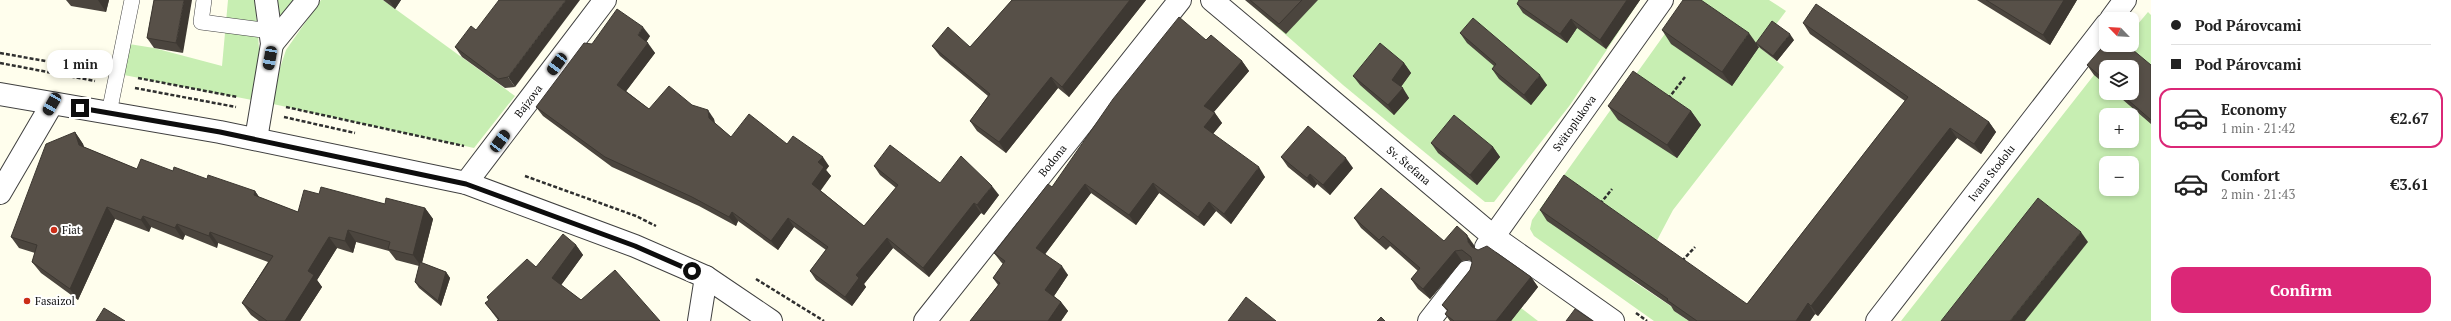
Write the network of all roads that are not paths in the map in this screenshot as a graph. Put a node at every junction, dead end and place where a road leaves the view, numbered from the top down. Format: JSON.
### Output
{"nodes":[{"id":1,"x":132,"y":0,"type":"edge"},
{"id":2,"x":204,"y":0,"type":"edge"},
{"id":3,"x":266,"y":0,"type":"edge"},
{"id":4,"x":308,"y":0,"type":"edge"},
{"id":5,"x":604,"y":0,"type":"edge"},
{"id":6,"x":1180,"y":0,"type":"edge"},
{"id":7,"x":1212,"y":0,"type":"edge"},
{"id":8,"x":1662,"y":0,"type":"edge"},
{"id":9,"x":2125,"y":0,"type":"edge"},
{"id":10,"x":2116,"y":12,"type":"edge"},
{"id":11,"x":2099,"y":34,"type":"edge"},
{"id":12,"x":271,"y":37,"type":"junction"},
{"id":13,"x":0,"y":94,"type":"edge"},
{"id":14,"x":52,"y":104,"type":"junction"},
{"id":15,"x":109,"y":113,"type":"junction"},
{"id":16,"x":256,"y":139,"type":"junction"},
{"id":17,"x":466,"y":184,"type":"junction"},
{"id":18,"x":0,"y":194,"type":"edge"},
{"id":19,"x":1490,"y":242,"type":"junction"},
{"id":20,"x":1467,"y":272,"type":"edge"},
{"id":21,"x":706,"y":277,"type":"junction"},
{"id":22,"x":699,"y":321,"type":"edge"},
{"id":23,"x":771,"y":321,"type":"edge"},
{"id":24,"x":925,"y":321,"type":"edge"},
{"id":25,"x":1429,"y":321,"type":"edge"},
{"id":26,"x":1613,"y":321,"type":"edge"},
{"id":27,"x":1877,"y":321,"type":"edge"}],
"edges":[{"from":1,"to":15,"type":"lane"},
{"from":2,"to":12,"type":"lane"},
{"from":3,"to":12,"type":"street"},
{"from":4,"to":12,"type":"street"},
{"from":5,"to":17,"type":"street","name":"Bajzova"},
{"from":6,"to":24,"type":"street","name":"Bodona"},
{"from":7,"to":19,"type":"street","name":"Sv. Štefana"},
{"from":8,"to":19,"type":"street","name":"Svätoplukova"},
{"from":9,"to":10,"type":"street"},
{"from":11,"to":27,"type":"street","name":"Ivana Stodolu"},
{"from":12,"to":16,"type":"street"},
{"from":13,"to":14,"type":"street"},
{"from":14,"to":15,"type":"street"},
{"from":14,"to":18,"type":"street"},
{"from":15,"to":16,"type":"street"},
{"from":16,"to":17,"type":"street"},
{"from":17,"to":21,"type":"street"},
{"from":19,"to":26,"type":"street","name":"Sv. Štefana"},
{"from":20,"to":25,"type":"street"},
{"from":21,"to":22,"type":"street"},
{"from":21,"to":23,"type":"street"}]}
